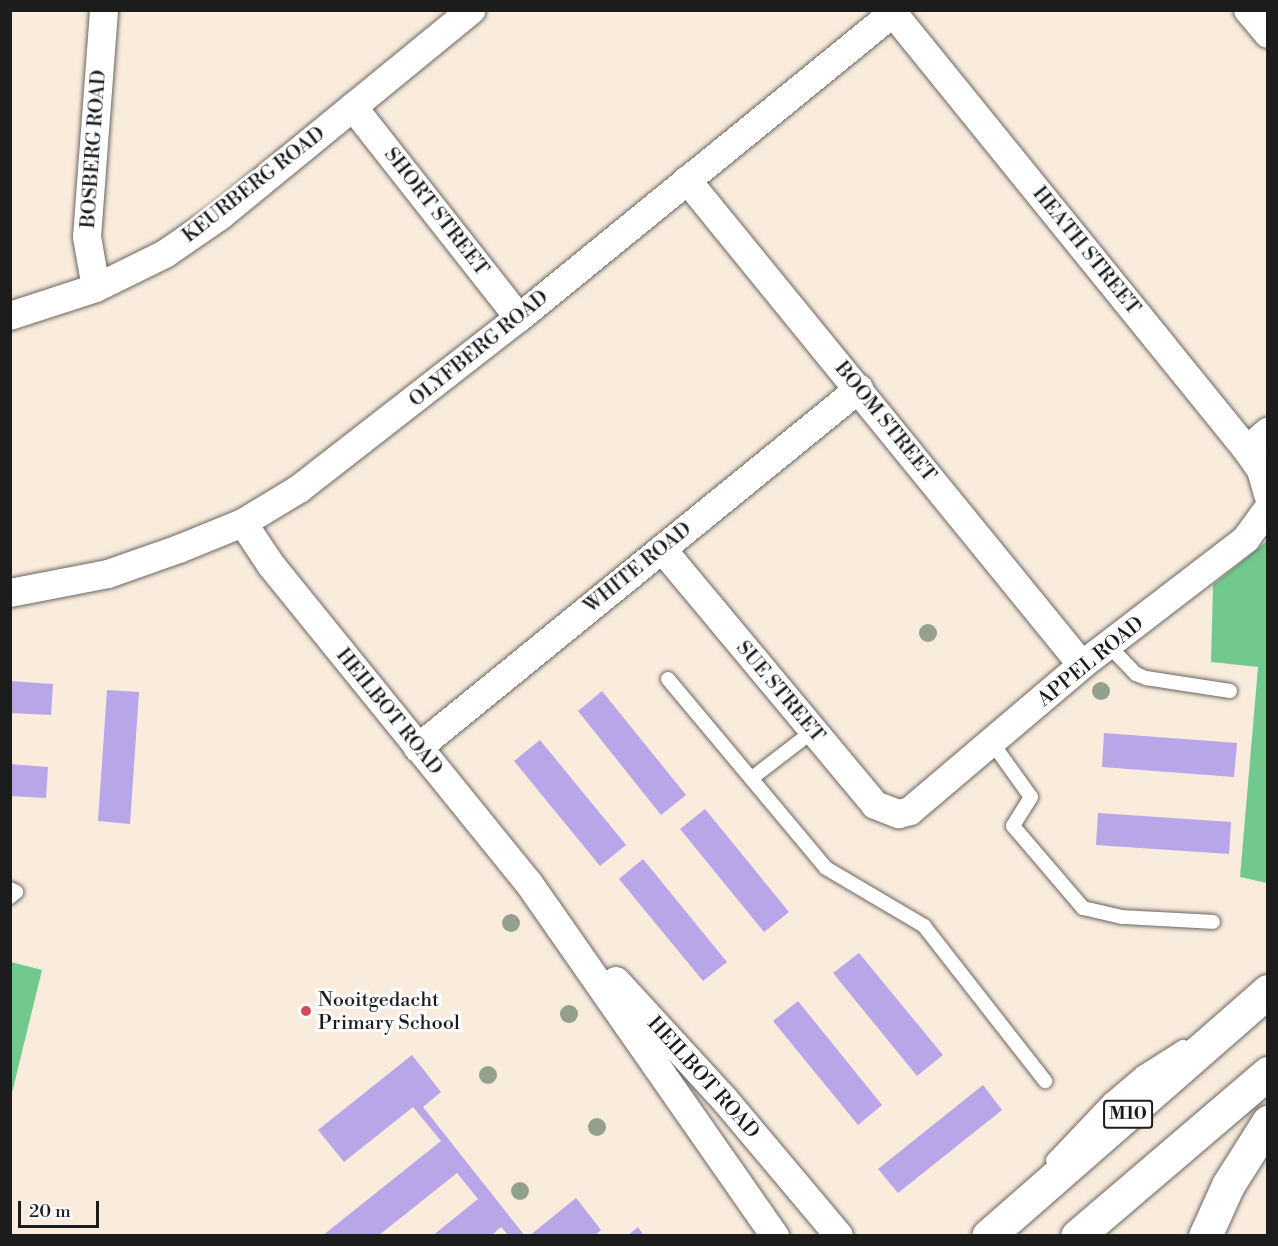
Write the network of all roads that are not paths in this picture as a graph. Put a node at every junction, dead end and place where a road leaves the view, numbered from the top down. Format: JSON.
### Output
{"nodes":[{"id":1,"x":105,"y":10,"type":"edge"},
{"id":2,"x":472,"y":10,"type":"edge"},
{"id":3,"x":1248,"y":10,"type":"edge"},
{"id":4,"x":895,"y":12,"type":"edge"},
{"id":5,"x":1268,"y":34,"type":"edge"},
{"id":6,"x":353,"y":106,"type":"junction"},
{"id":7,"x":687,"y":180,"type":"junction"},
{"id":8,"x":96,"y":288,"type":"junction"},
{"id":9,"x":10,"y":316,"type":"edge"},
{"id":10,"x":519,"y":318,"type":"junction"},
{"id":11,"x":859,"y":389,"type":"junction"},
{"id":12,"x":1257,"y":441,"type":"edge"},
{"id":13,"x":1268,"y":495,"type":"edge"},
{"id":14,"x":1268,"y":509,"type":"edge"},
{"id":15,"x":243,"y":524,"type":"junction"},
{"id":16,"x":662,"y":549,"type":"junction"},
{"id":17,"x":10,"y":593,"type":"edge"},
{"id":18,"x":1109,"y":646,"type":"junction"},
{"id":19,"x":1082,"y":665,"type":"junction"},
{"id":20,"x":668,"y":679,"type":"dead end"},
{"id":21,"x":1230,"y":691,"type":"dead end"},
{"id":22,"x":813,"y":731,"type":"junction"},
{"id":23,"x":993,"y":744,"type":"junction"},
{"id":24,"x":418,"y":748,"type":"junction"},
{"id":25,"x":752,"y":778,"type":"junction"},
{"id":26,"x":910,"y":811,"type":"joint"},
{"id":27,"x":539,"y":898,"type":"junction"},
{"id":28,"x":1213,"y":922,"type":"dead end"},
{"id":29,"x":1268,"y":991,"type":"edge"},
{"id":30,"x":1268,"y":1073,"type":"edge"},
{"id":31,"x":1045,"y":1081,"type":"dead end"},
{"id":32,"x":1268,"y":1122,"type":"edge"},
{"id":33,"x":997,"y":1228,"type":"edge"},
{"id":34,"x":775,"y":1236,"type":"edge"},
{"id":35,"x":839,"y":1236,"type":"edge"},
{"id":36,"x":1077,"y":1236,"type":"edge"},
{"id":37,"x":1205,"y":1236,"type":"edge"}],
"edges":[{"from":1,"to":8,"type":"street","name":"BOSBERG ROAD"},
{"from":2,"to":6,"type":"street","name":"KEURBERG ROAD"},
{"from":3,"to":5,"type":"street"},
{"from":4,"to":7,"type":"street","name":"OLYFBERG ROAD"},
{"from":4,"to":12,"type":"street","name":"HEATH STREET"},
{"from":6,"to":8,"type":"street","name":"KEURBERG ROAD"},
{"from":6,"to":10,"type":"street","name":"SHORT STREET"},
{"from":7,"to":10,"type":"street","name":"OLYFBERG ROAD"},
{"from":7,"to":11,"type":"street","name":"BOOM STREET"},
{"from":8,"to":9,"type":"street","name":"KEURBERG ROAD"},
{"from":10,"to":15,"type":"street","name":"OLYFBERG ROAD"},
{"from":11,"to":16,"type":"street","name":"WHITE ROAD"},
{"from":11,"to":19,"type":"street","name":"BOOM STREET"},
{"from":12,"to":13,"type":"street","name":"HEATH STREET"},
{"from":14,"to":18,"type":"street","name":"APPEL ROAD"},
{"from":15,"to":17,"type":"street","name":"OLYFBERG ROAD"},
{"from":15,"to":24,"type":"street","name":"HEILBOT ROAD"},
{"from":16,"to":22,"type":"street","name":"SUE STREET"},
{"from":16,"to":24,"type":"street","name":"WHITE ROAD"},
{"from":18,"to":19,"type":"street","name":"APPEL ROAD"},
{"from":18,"to":21,"type":"lane"},
{"from":19,"to":23,"type":"street","name":"APPEL ROAD"},
{"from":20,"to":25,"type":"lane"},
{"from":22,"to":25,"type":"lane"},
{"from":22,"to":26,"type":"street","name":"SUE STREET"},
{"from":23,"to":26,"type":"street","name":"APPEL ROAD"},
{"from":23,"to":28,"type":"lane"},
{"from":24,"to":27,"type":"street","name":"HEILBOT ROAD"},
{"from":25,"to":31,"type":"lane"},
{"from":27,"to":34,"type":"street","name":"HEILBOT ROAD"},
{"from":27,"to":35,"type":"street","name":"HEILBOT ROAD"},
{"from":29,"to":33,"type":"main road","number":"M10"},
{"from":30,"to":36,"type":"main road"},
{"from":32,"to":37,"type":"main road"}]}
